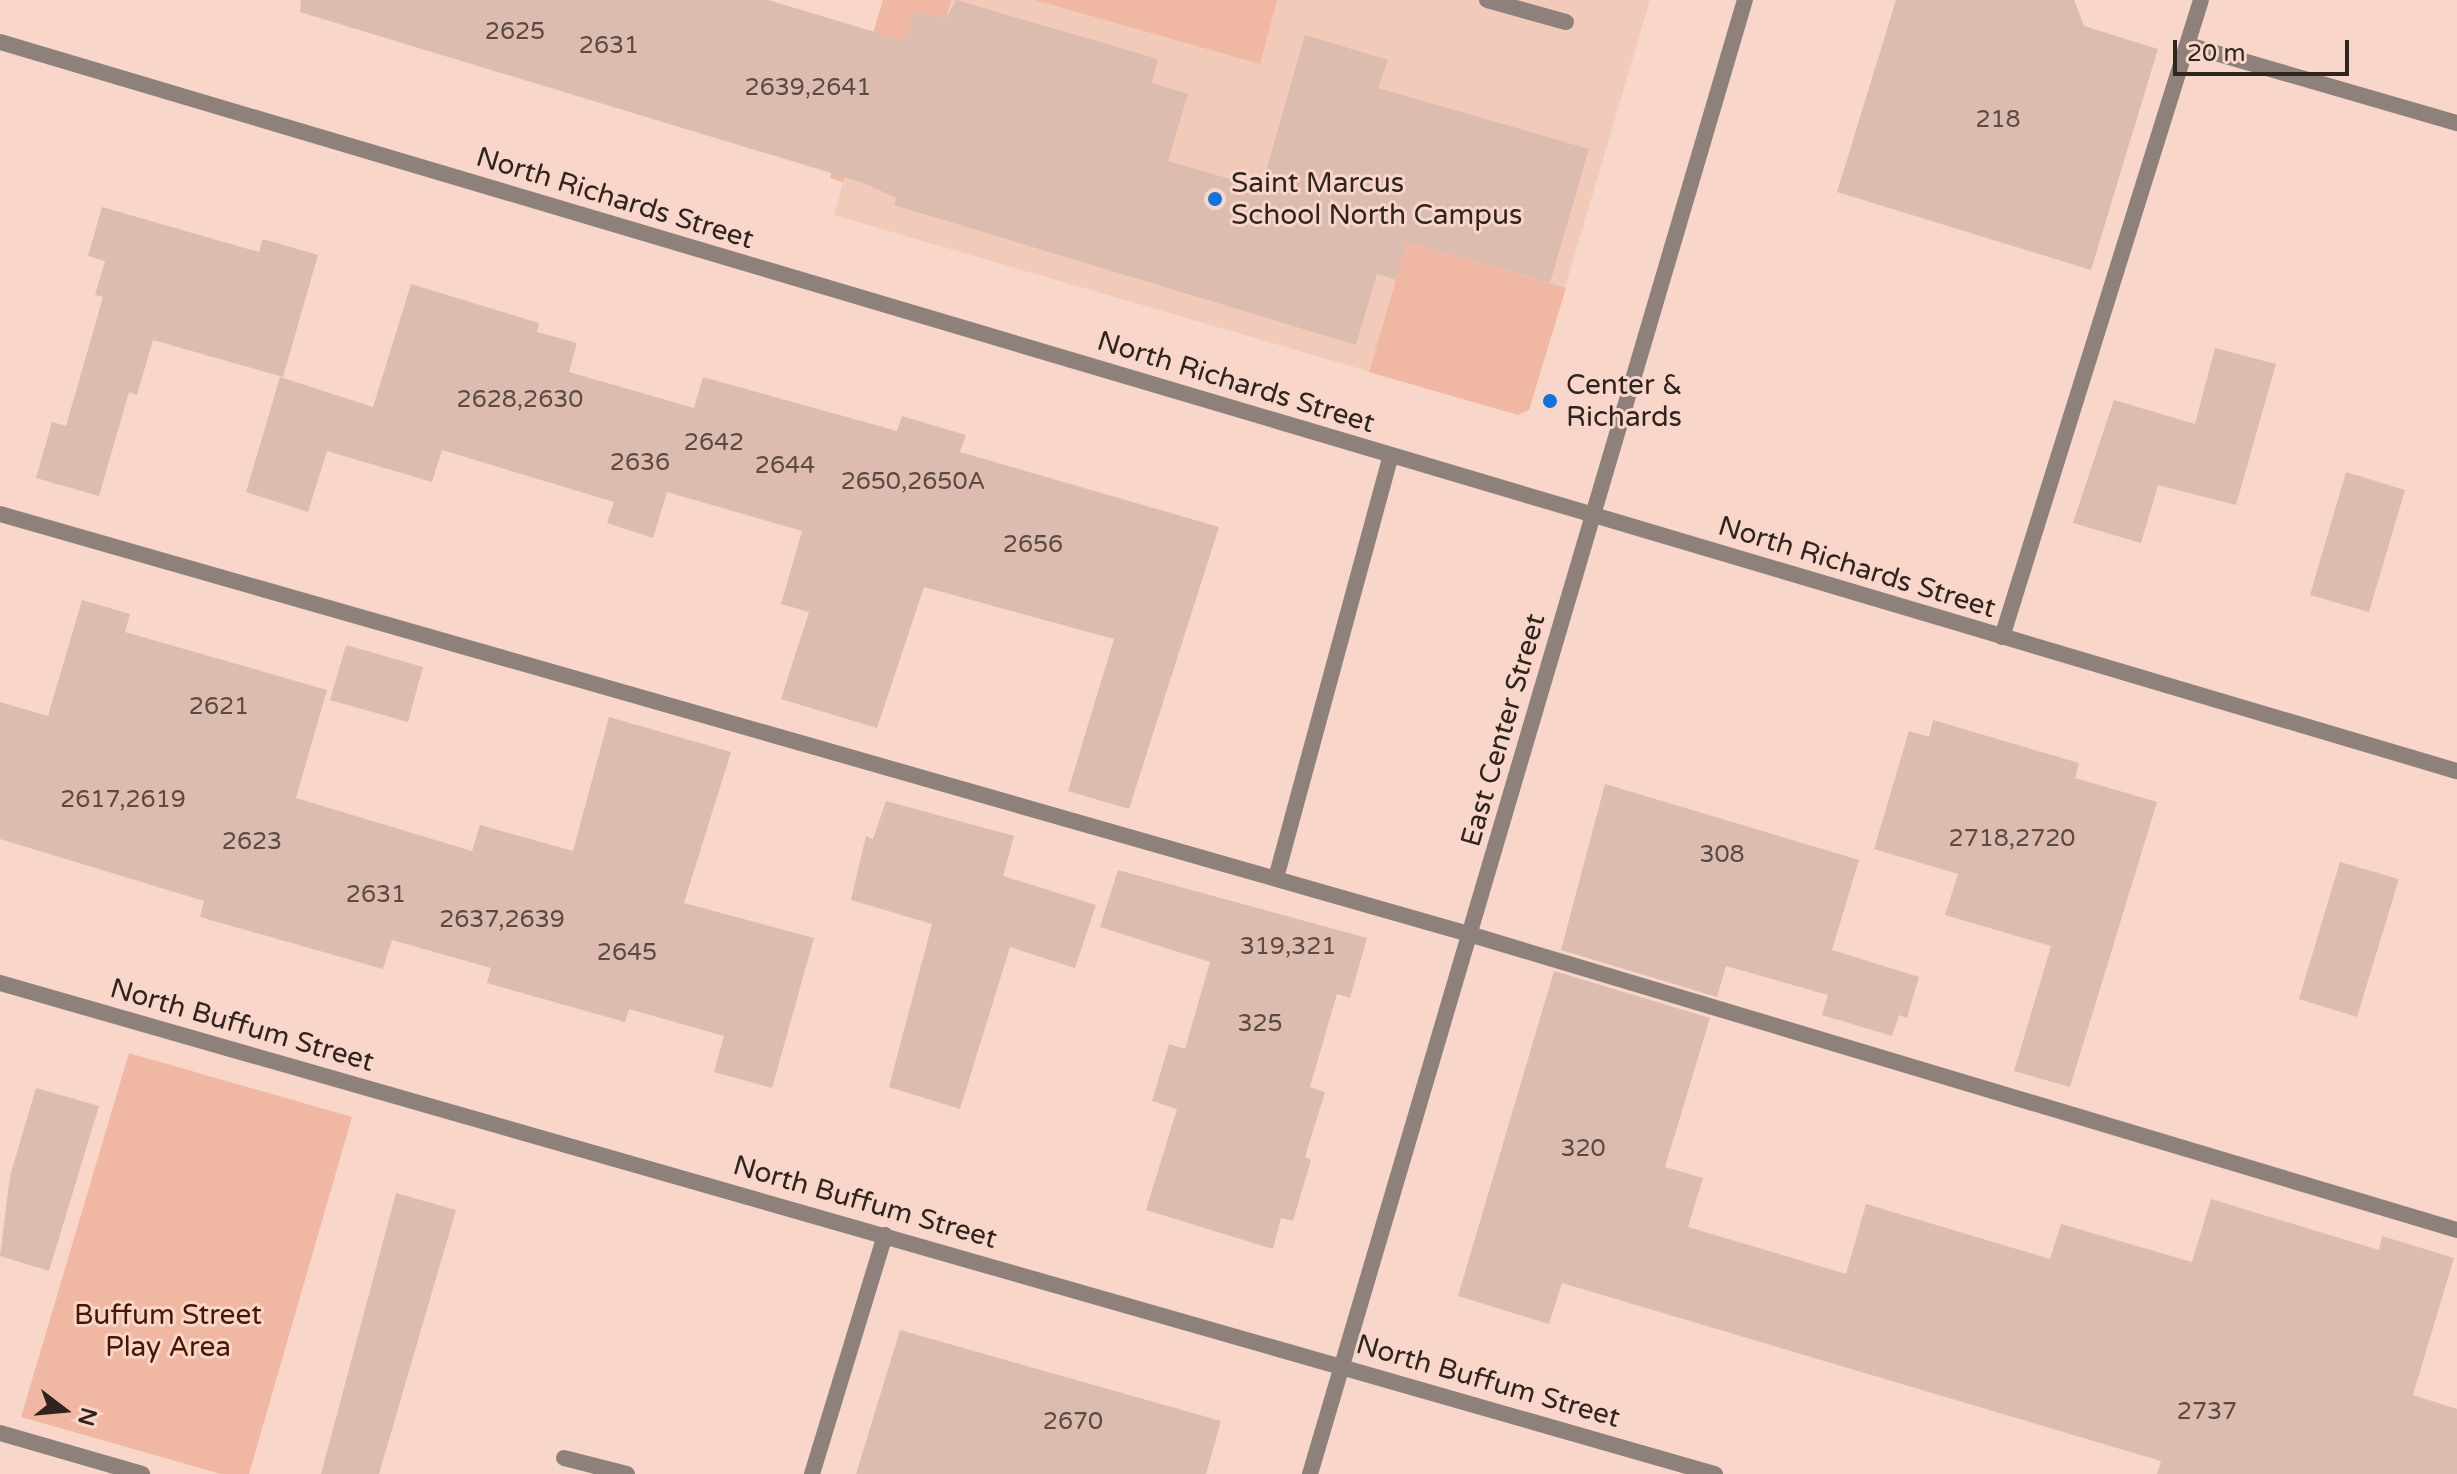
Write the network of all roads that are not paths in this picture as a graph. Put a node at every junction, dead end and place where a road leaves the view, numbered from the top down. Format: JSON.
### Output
{"nodes":[{"id":1,"x":1487,"y":0,"type":"edge"},
{"id":2,"x":1745,"y":0,"type":"edge"},
{"id":3,"x":2201,"y":0,"type":"edge"},
{"id":4,"x":1566,"y":22,"type":"dead end"},
{"id":5,"x":0,"y":42,"type":"edge"},
{"id":6,"x":2188,"y":45,"type":"junction"},
{"id":7,"x":2457,"y":123,"type":"edge"},
{"id":8,"x":1391,"y":455,"type":"junction"},
{"id":9,"x":0,"y":514,"type":"edge"},
{"id":10,"x":1592,"y":515,"type":"junction"},
{"id":11,"x":2002,"y":637,"type":"junction"},
{"id":12,"x":2457,"y":771,"type":"edge"},
{"id":13,"x":1276,"y":878,"type":"junction"},
{"id":14,"x":1469,"y":934,"type":"junction"},
{"id":15,"x":0,"y":983,"type":"edge"},
{"id":16,"x":2457,"y":1230,"type":"edge"},
{"id":17,"x":885,"y":1235,"type":"junction"},
{"id":18,"x":1343,"y":1365,"type":"junction"},
{"id":19,"x":0,"y":1433,"type":"edge"},
{"id":20,"x":564,"y":1458,"type":"dead end"},
{"id":21,"x":142,"y":1474,"type":"edge"},
{"id":22,"x":627,"y":1474,"type":"edge"},
{"id":23,"x":812,"y":1474,"type":"edge"},
{"id":24,"x":1310,"y":1474,"type":"edge"},
{"id":25,"x":1715,"y":1474,"type":"edge"}],
"edges":[{"from":1,"to":4,"type":"street"},
{"from":2,"to":10,"type":"street","name":"East Center Street"},
{"from":3,"to":6,"type":"street"},
{"from":5,"to":8,"type":"street","name":"North Richards Street"},
{"from":6,"to":7,"type":"street"},
{"from":6,"to":11,"type":"street"},
{"from":8,"to":10,"type":"street","name":"North Richards Street"},
{"from":8,"to":13,"type":"street"},
{"from":9,"to":13,"type":"street"},
{"from":10,"to":11,"type":"street","name":"North Richards Street"},
{"from":10,"to":14,"type":"street","name":"East Center Street"},
{"from":11,"to":12,"type":"street","name":"North Richards Street"},
{"from":13,"to":14,"type":"street"},
{"from":14,"to":16,"type":"street"},
{"from":14,"to":18,"type":"street","name":"East Center Street"},
{"from":15,"to":17,"type":"street","name":"North Buffum Street"},
{"from":17,"to":18,"type":"street","name":"North Buffum Street"},
{"from":17,"to":23,"type":"street"},
{"from":18,"to":24,"type":"street","name":"East Center Street"},
{"from":18,"to":25,"type":"street","name":"North Buffum Street"},
{"from":19,"to":21,"type":"street"},
{"from":20,"to":22,"type":"street"}]}
